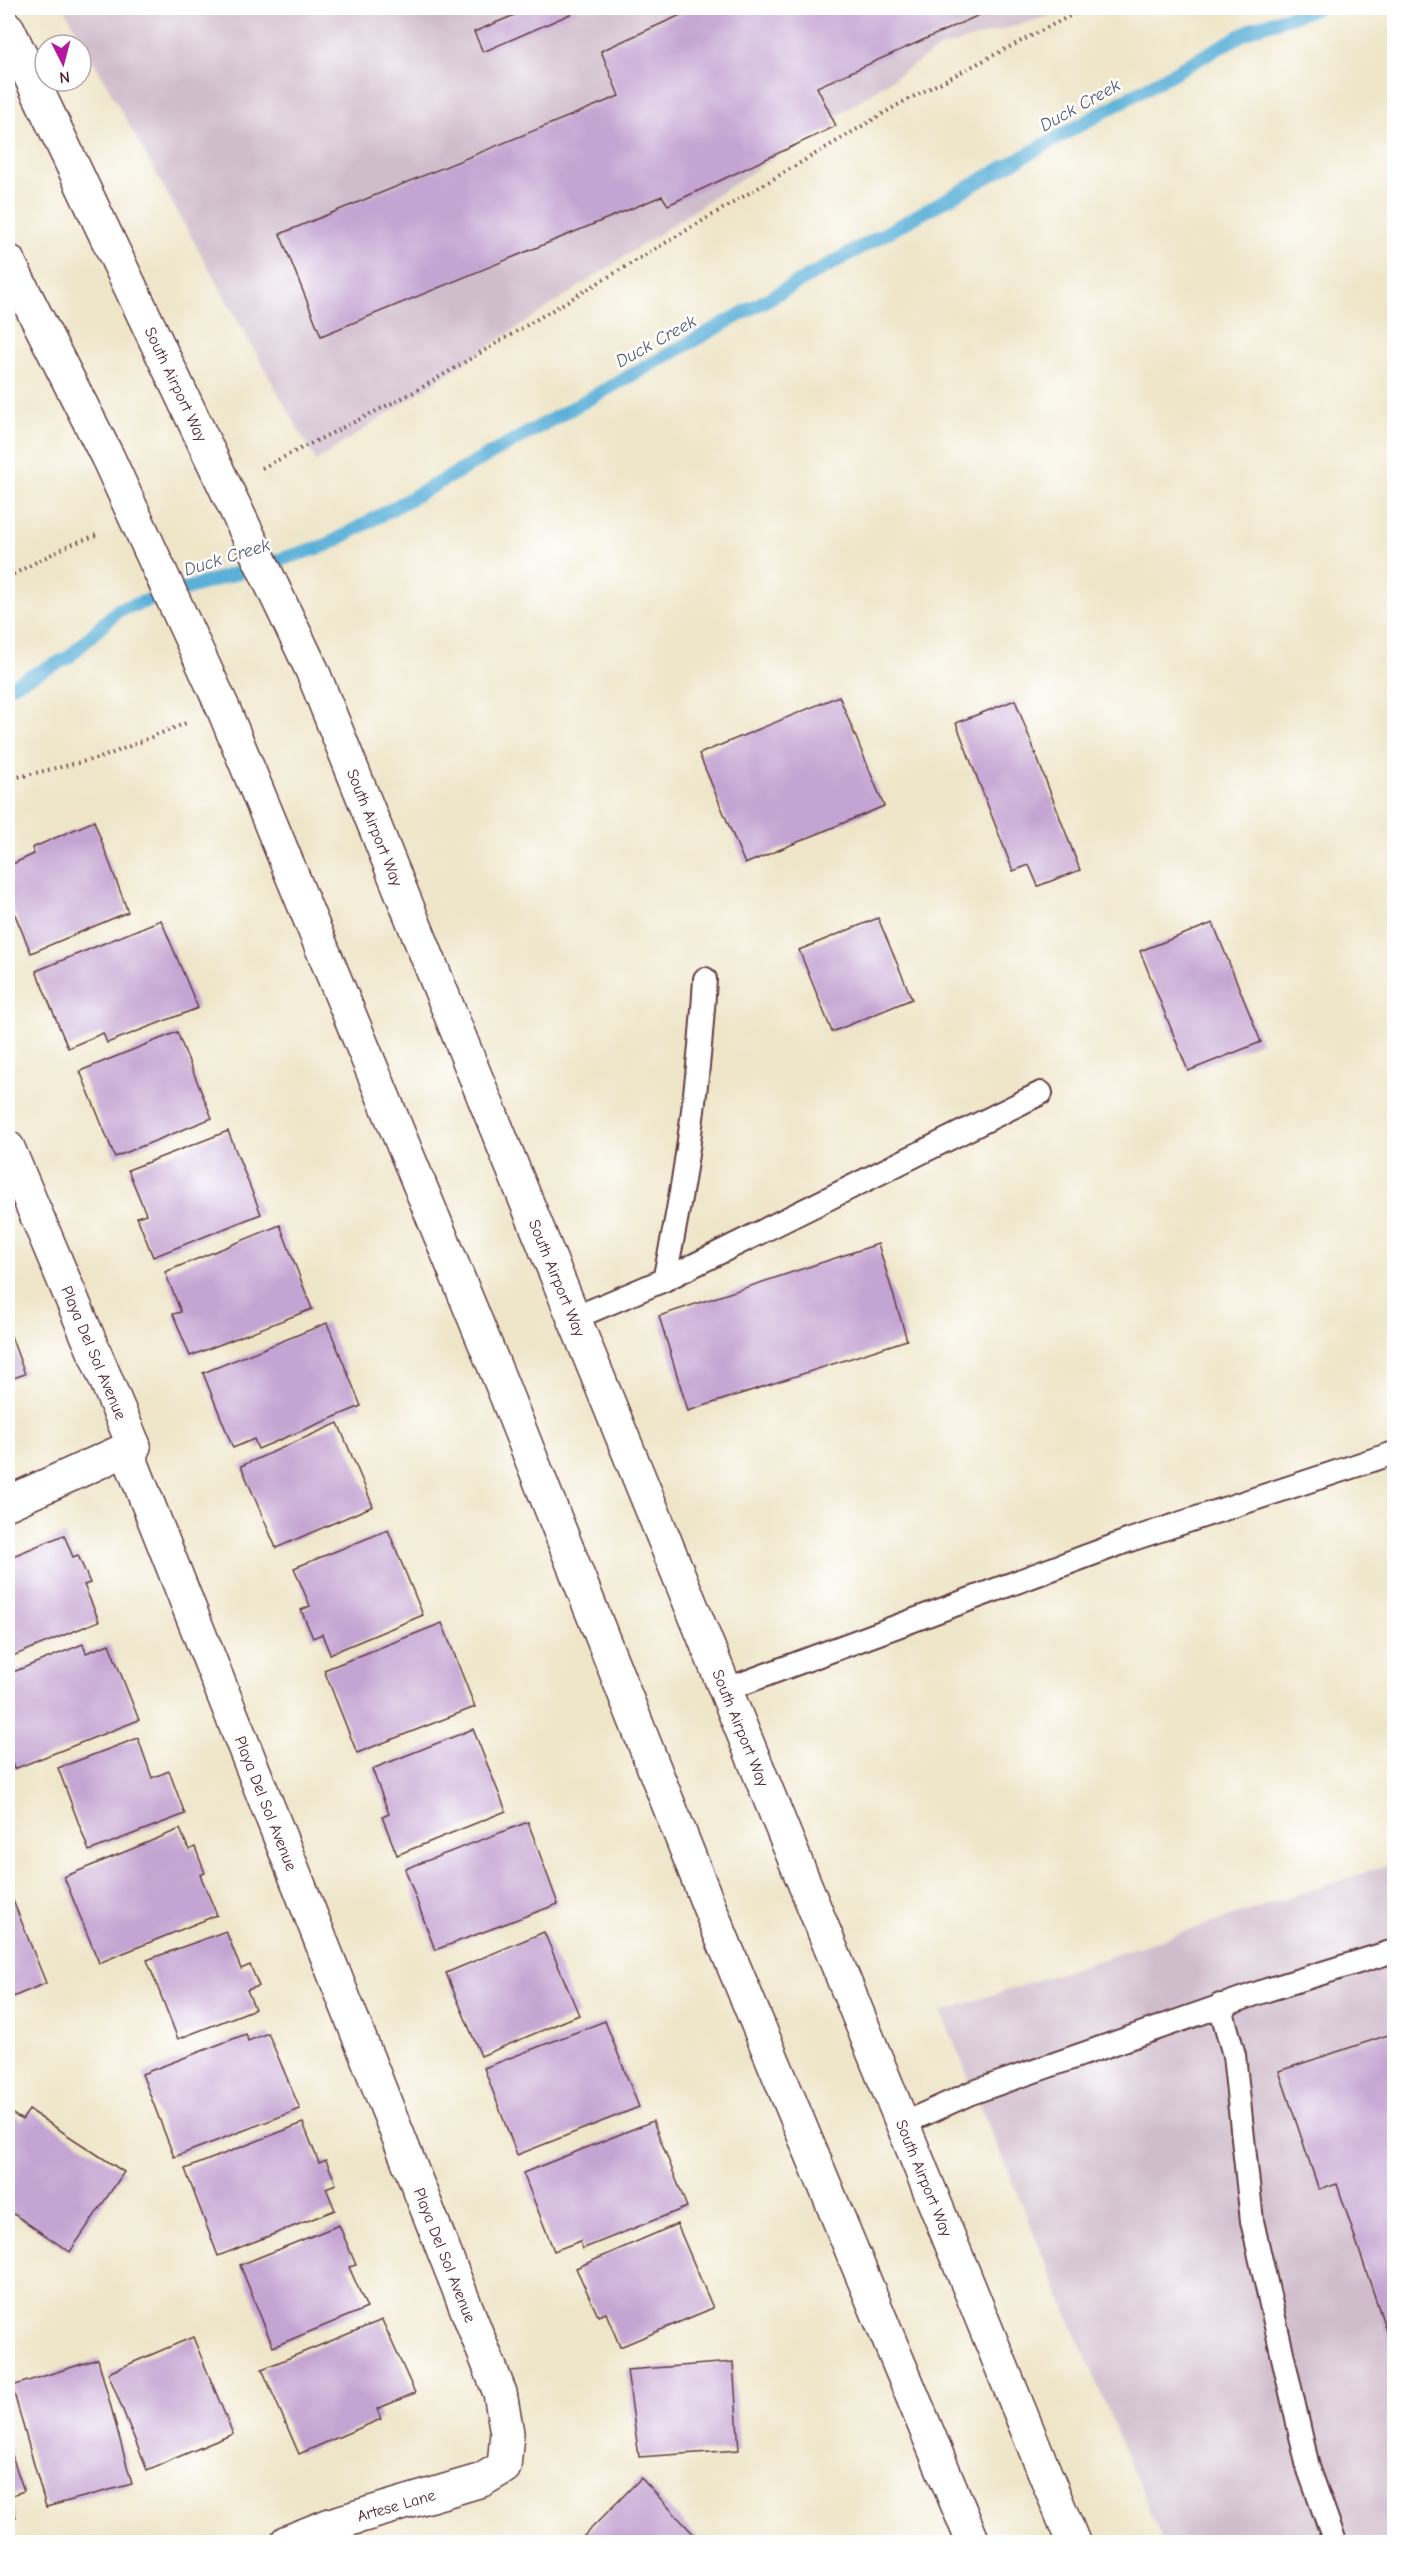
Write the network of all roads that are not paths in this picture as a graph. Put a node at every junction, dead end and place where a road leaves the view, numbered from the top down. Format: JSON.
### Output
{"nodes":[{"id":1,"x":8,"y":29,"type":"edge"},
{"id":2,"x":8,"y":261,"type":"edge"},
{"id":3,"x":705,"y":979,"type":"dead end"},
{"id":4,"x":1041,"y":1093,"type":"dead end"},
{"id":5,"x":8,"y":1148,"type":"edge"},
{"id":6,"x":664,"y":1280,"type":"junction"},
{"id":7,"x":574,"y":1318,"type":"junction"},
{"id":8,"x":134,"y":1446,"type":"junction"},
{"id":9,"x":1395,"y":1453,"type":"edge"},
{"id":10,"x":8,"y":1503,"type":"edge"},
{"id":11,"x":725,"y":1690,"type":"junction"},
{"id":12,"x":1395,"y":1951,"type":"edge"},
{"id":13,"x":1220,"y":2005,"type":"junction"},
{"id":14,"x":902,"y":2124,"type":"junction"},
{"id":15,"x":504,"y":2467,"type":"joint"},
{"id":16,"x":287,"y":2542,"type":"edge"},
{"id":17,"x":973,"y":2542,"type":"edge"},
{"id":18,"x":1073,"y":2542,"type":"edge"},
{"id":19,"x":1335,"y":2542,"type":"edge"}],
"edges":[{"from":1,"to":7,"type":"main road","name":"South Airport Way"},
{"from":2,"to":17,"type":"main road"},
{"from":3,"to":6,"type":"lane"},
{"from":4,"to":6,"type":"lane"},
{"from":5,"to":8,"type":"main road","name":"Playa Del Sol Avenue"},
{"from":6,"to":7,"type":"lane"},
{"from":7,"to":11,"type":"main road","name":"South Airport Way"},
{"from":8,"to":10,"type":"main road"},
{"from":8,"to":15,"type":"main road","name":"Playa Del Sol Avenue"},
{"from":9,"to":11,"type":"lane"},
{"from":11,"to":14,"type":"main road","name":"South Airport Way"},
{"from":12,"to":13,"type":"lane"},
{"from":13,"to":14,"type":"lane"},
{"from":13,"to":19,"type":"lane"},
{"from":14,"to":18,"type":"main road","name":"South Airport Way"},
{"from":15,"to":16,"type":"main road","name":"Artese Lane"}]}
